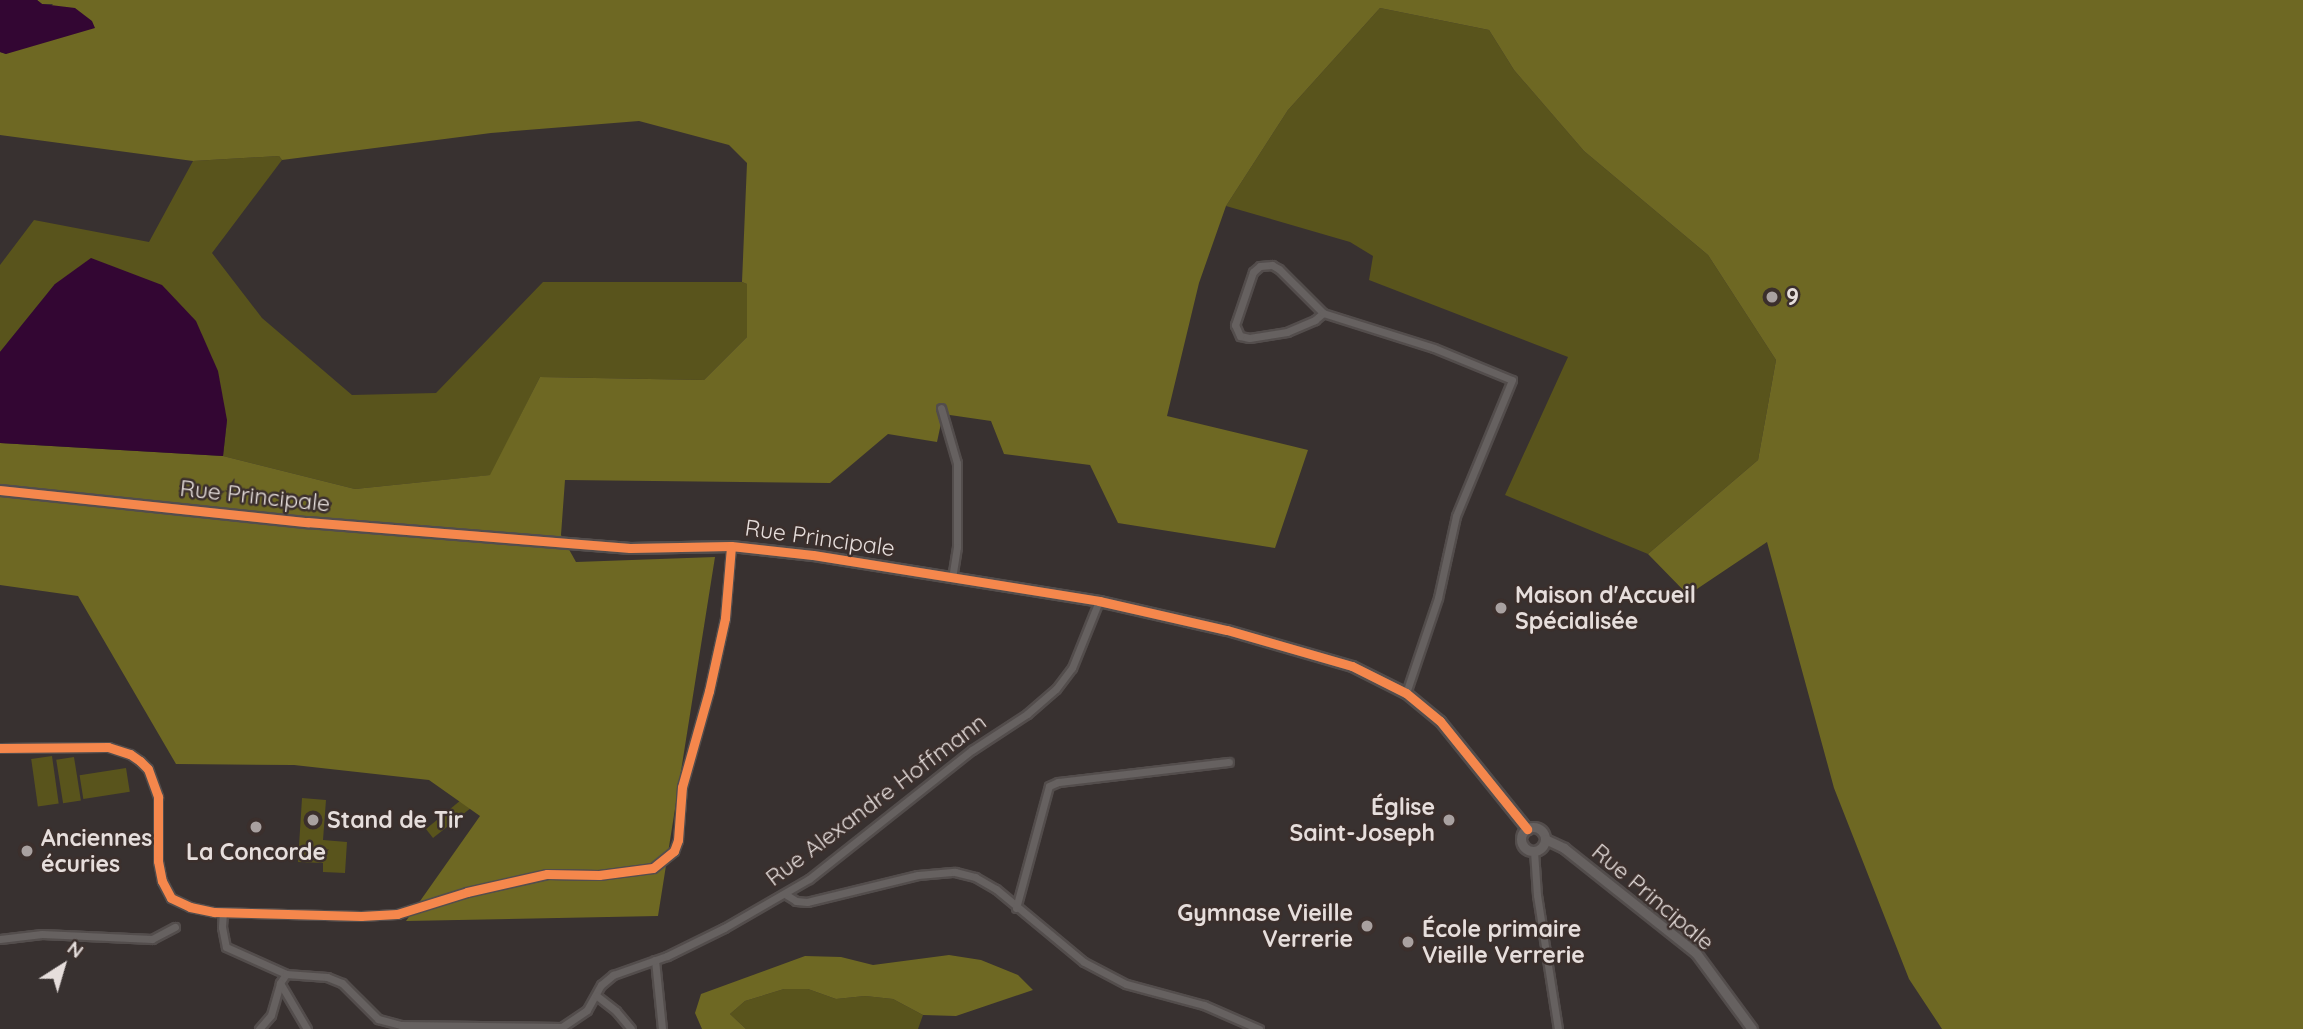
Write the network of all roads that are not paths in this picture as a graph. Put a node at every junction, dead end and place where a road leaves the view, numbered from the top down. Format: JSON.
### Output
{"nodes":[{"id":1,"x":1323,"y":313,"type":"junction"},
{"id":2,"x":941,"y":408,"type":"dead end"},
{"id":3,"x":0,"y":490,"type":"edge"},
{"id":4,"x":731,"y":546,"type":"junction"},
{"id":5,"x":952,"y":577,"type":"junction"},
{"id":6,"x":1099,"y":601,"type":"junction"},
{"id":7,"x":1406,"y":693,"type":"junction"},
{"id":8,"x":0,"y":748,"type":"edge"},
{"id":9,"x":1229,"y":762,"type":"dead end"},
{"id":10,"x":1527,"y":829,"type":"junction"},
{"id":11,"x":1545,"y":839,"type":"junction"},
{"id":12,"x":1534,"y":851,"type":"junction"},
{"id":13,"x":785,"y":894,"type":"junction"},
{"id":14,"x":1016,"y":908,"type":"junction"},
{"id":15,"x":223,"y":912,"type":"junction"},
{"id":16,"x":175,"y":927,"type":"dead end"},
{"id":17,"x":0,"y":939,"type":"edge"},
{"id":18,"x":655,"y":960,"type":"junction"},
{"id":19,"x":286,"y":974,"type":"junction"},
{"id":20,"x":280,"y":983,"type":"junction"},
{"id":21,"x":597,"y":996,"type":"junction"},
{"id":22,"x":259,"y":1029,"type":"edge"},
{"id":23,"x":307,"y":1029,"type":"edge"},
{"id":24,"x":631,"y":1029,"type":"edge"},
{"id":25,"x":662,"y":1029,"type":"edge"},
{"id":26,"x":1259,"y":1029,"type":"edge"},
{"id":27,"x":1558,"y":1029,"type":"edge"},
{"id":28,"x":1752,"y":1029,"type":"edge"}],
"edges":[{"from":1,"to":1,"type":"street"},
{"from":1,"to":7,"type":"street"},
{"from":2,"to":5,"type":"street"},
{"from":3,"to":4,"type":"street","name":"Rue Principale"},
{"from":4,"to":5,"type":"street","name":"Rue Principale"},
{"from":4,"to":15,"type":"street"},
{"from":5,"to":6,"type":"street","name":"Rue Principale"},
{"from":6,"to":7,"type":"street","name":"Rue Principale"},
{"from":6,"to":13,"type":"street","name":"Rue Alexandre Hoffmann"},
{"from":7,"to":10,"type":"street","name":"Rue Principale"},
{"from":8,"to":15,"type":"street"},
{"from":9,"to":14,"type":"street"},
{"from":10,"to":11,"type":"street"},
{"from":10,"to":12,"type":"street"},
{"from":11,"to":12,"type":"street"},
{"from":11,"to":28,"type":"street","name":"Rue Principale"},
{"from":12,"to":27,"type":"street"},
{"from":13,"to":14,"type":"street"},
{"from":13,"to":18,"type":"street","name":"Rue Alexandre Hoffmann"},
{"from":14,"to":26,"type":"street"},
{"from":15,"to":19,"type":"street","name":"Rue Alexandre Hoffmann"},
{"from":16,"to":17,"type":"street"},
{"from":18,"to":21,"type":"street","name":"Rue Alexandre Hoffmann"},
{"from":18,"to":25,"type":"street"},
{"from":19,"to":20,"type":"street"},
{"from":19,"to":21,"type":"street","name":"Rue Alexandre Hoffmann"},
{"from":20,"to":22,"type":"street"},
{"from":20,"to":23,"type":"street"},
{"from":21,"to":24,"type":"street"}]}
